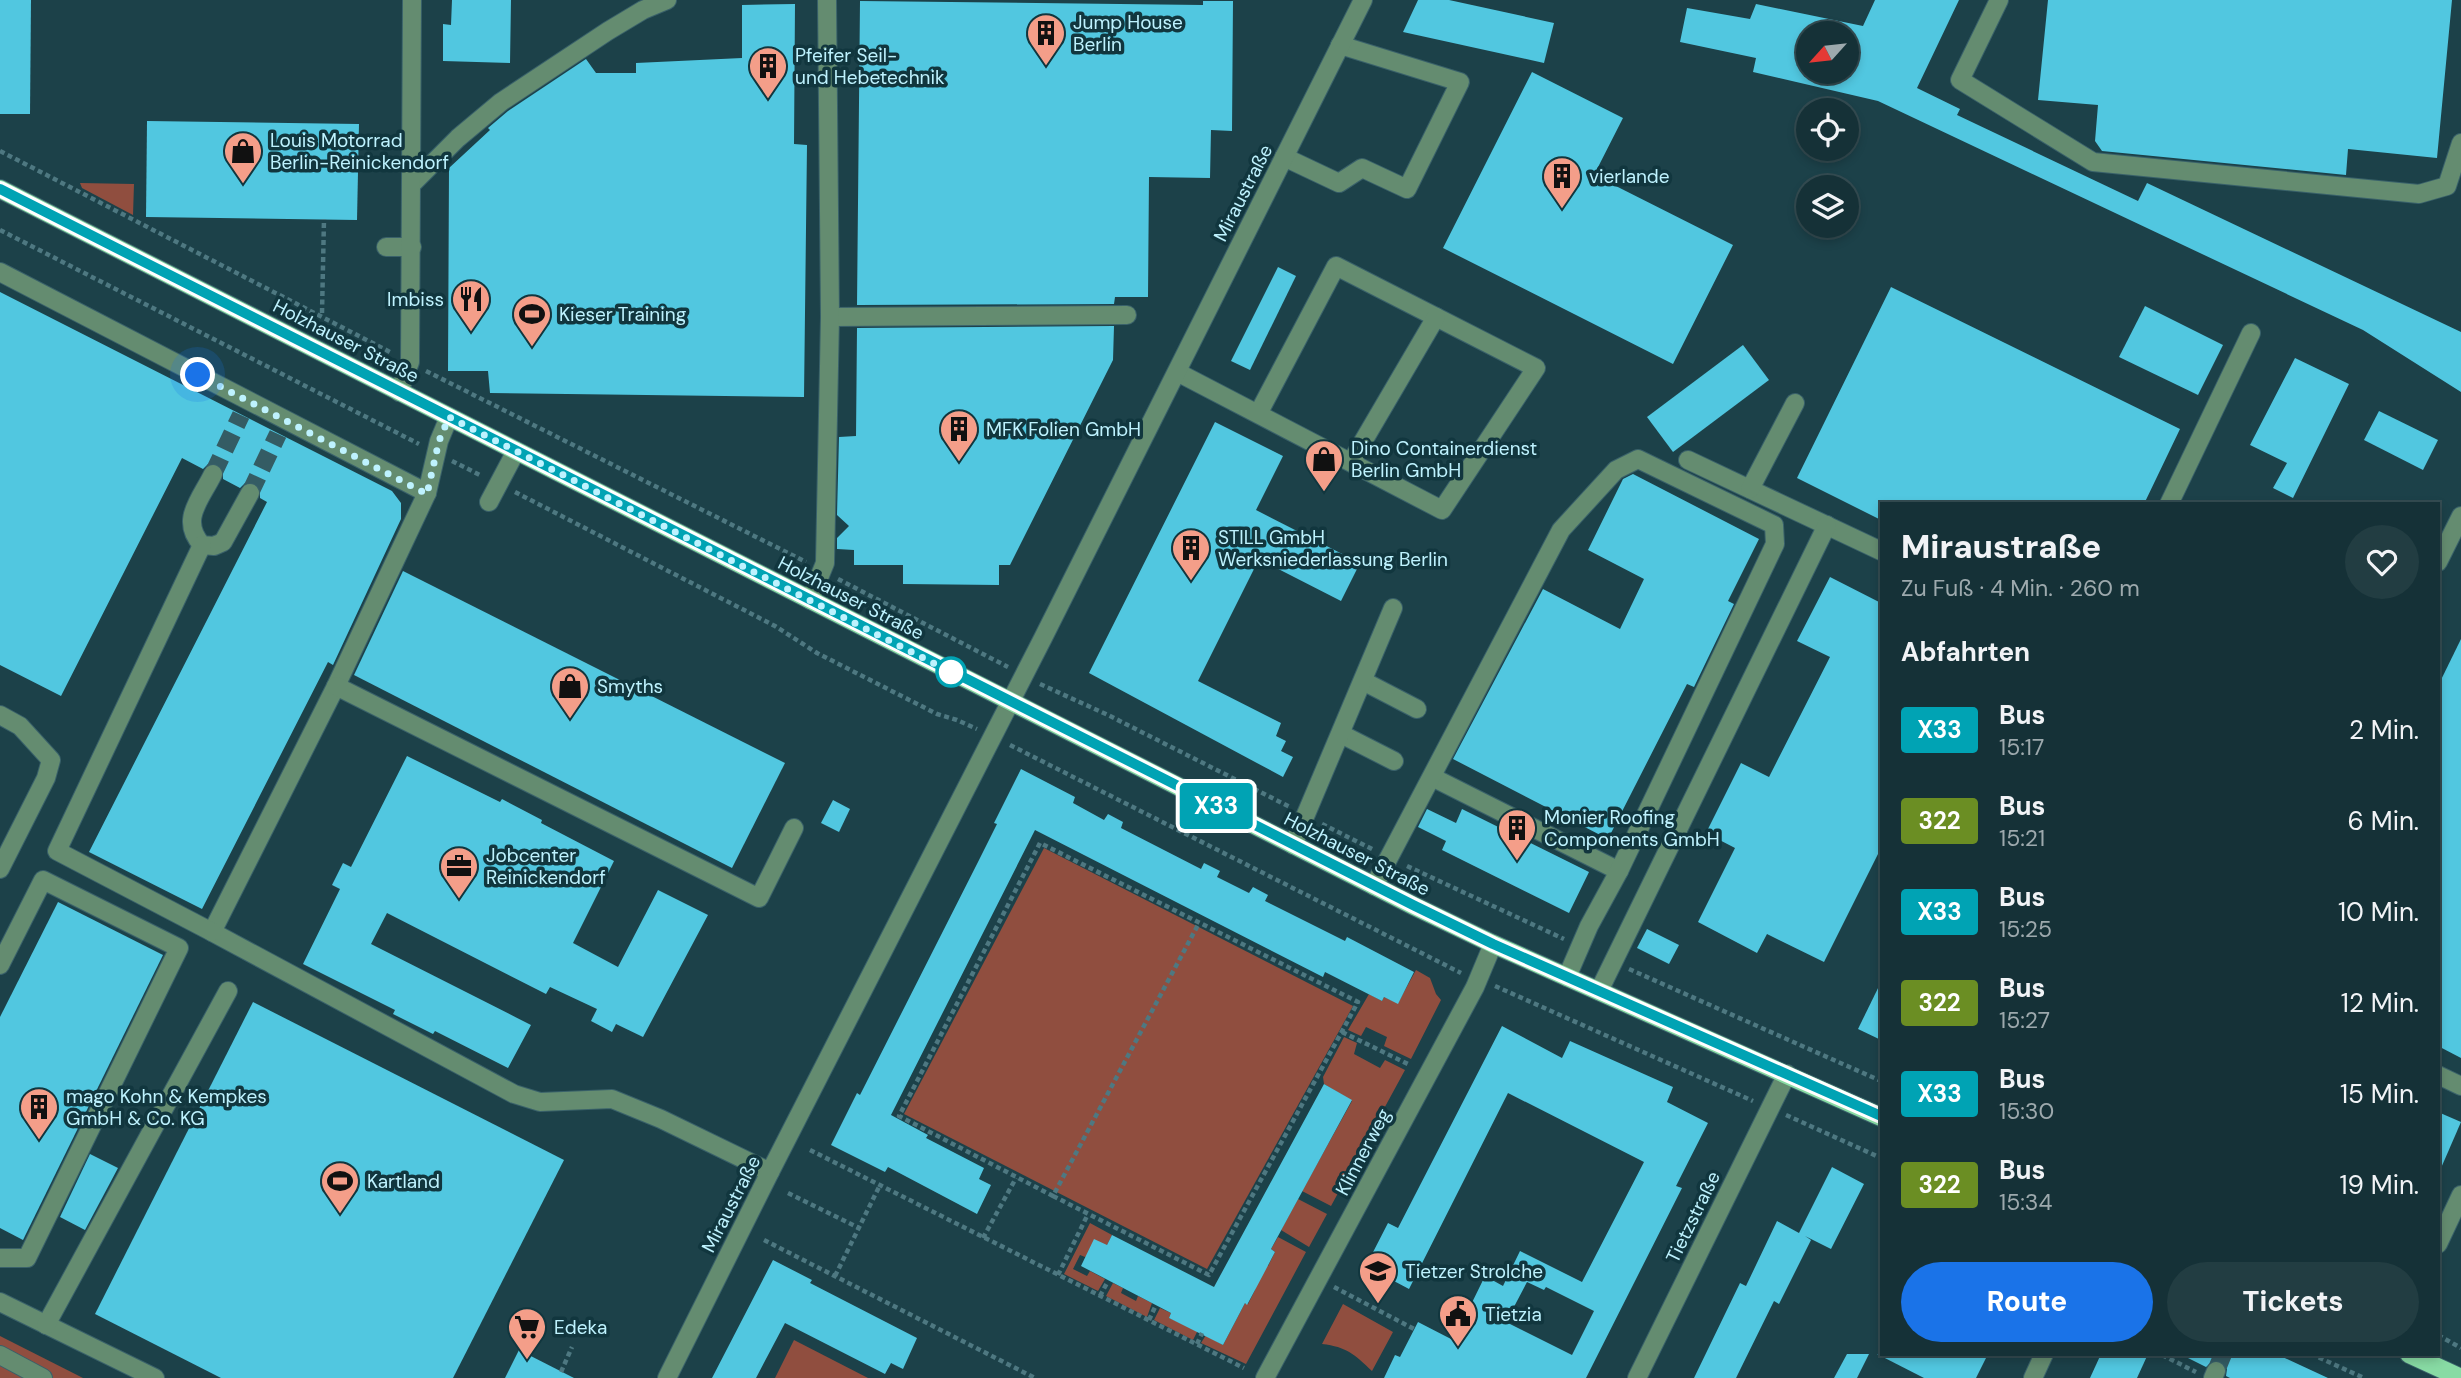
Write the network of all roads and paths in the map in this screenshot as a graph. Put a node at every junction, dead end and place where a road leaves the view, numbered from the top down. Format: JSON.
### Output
{"nodes":[{"id":1,"x":412,"y":0,"type":"edge"},
{"id":2,"x":667,"y":0,"type":"edge"},
{"id":3,"x":827,"y":0,"type":"edge"},
{"id":4,"x":1363,"y":0,"type":"edge"},
{"id":5,"x":1999,"y":0,"type":"edge"},
{"id":6,"x":1340,"y":45,"type":"junction"},
{"id":7,"x":2461,"y":143,"type":"edge"},
{"id":8,"x":0,"y":151,"type":"edge"},
{"id":9,"x":1284,"y":157,"type":"junction"},
{"id":10,"x":413,"y":183,"type":"junction"},
{"id":11,"x":0,"y":189,"type":"edge"},
{"id":12,"x":2454,"y":190,"type":"edge"},
{"id":13,"x":324,"y":219,"type":"dead end"},
{"id":14,"x":386,"y":247,"type":"dead end"},
{"id":15,"x":412,"y":247,"type":"junction"},
{"id":16,"x":0,"y":272,"type":"edge"},
{"id":17,"x":322,"y":313,"type":"dead end"},
{"id":18,"x":1126,"y":316,"type":"dead end"},
{"id":19,"x":830,"y":317,"type":"junction"},
{"id":20,"x":1436,"y":317,"type":"junction"},
{"id":21,"x":2251,"y":333,"type":"dead end"},
{"id":22,"x":410,"y":362,"type":"junction"},
{"id":23,"x":1177,"y":372,"type":"junction"},
{"id":24,"x":399,"y":392,"type":"junction"},
{"id":25,"x":1795,"y":403,"type":"dead end"},
{"id":26,"x":1258,"y":414,"type":"junction"},
{"id":27,"x":449,"y":417,"type":"junction"},
{"id":28,"x":516,"y":451,"type":"junction"},
{"id":29,"x":1688,"y":460,"type":"dead end"},
{"id":30,"x":1351,"y":462,"type":"junction"},
{"id":31,"x":213,"y":474,"type":"tunnel mouth"},
{"id":32,"x":1750,"y":489,"type":"junction"},
{"id":33,"x":250,"y":493,"type":"tunnel mouth"},
{"id":34,"x":427,"y":494,"type":"junction"},
{"id":35,"x":489,"y":502,"type":"dead end"},
{"id":36,"x":2170,"y":502,"type":"edge"},
{"id":37,"x":2461,"y":516,"type":"edge"},
{"id":38,"x":1828,"y":525,"type":"junction"},
{"id":39,"x":202,"y":545,"type":"junction"},
{"id":40,"x":2454,"y":546,"type":"edge"},
{"id":41,"x":1880,"y":551,"type":"edge"},
{"id":42,"x":2440,"y":560,"type":"edge"},
{"id":43,"x":822,"y":571,"type":"junction"},
{"id":44,"x":810,"y":600,"type":"junction"},
{"id":45,"x":1393,"y":608,"type":"dead end"},
{"id":46,"x":989,"y":658,"type":"dead end"},
{"id":47,"x":1363,"y":681,"type":"junction"},
{"id":48,"x":336,"y":686,"type":"junction"},
{"id":49,"x":1059,"y":693,"type":"dead end"},
{"id":50,"x":1009,"y":702,"type":"junction"},
{"id":51,"x":1417,"y":709,"type":"dead end"},
{"id":52,"x":0,"y":715,"type":"edge"},
{"id":53,"x":1341,"y":734,"type":"junction"},
{"id":54,"x":1028,"y":753,"type":"dead end"},
{"id":55,"x":1394,"y":761,"type":"dead end"},
{"id":56,"x":1432,"y":777,"type":"junction"},
{"id":57,"x":1307,"y":816,"type":"junction"},
{"id":58,"x":794,"y":828,"type":"dead end"},
{"id":59,"x":7,"y":837,"type":"edge"},
{"id":60,"x":1293,"y":845,"type":"junction"},
{"id":61,"x":57,"y":851,"type":"junction"},
{"id":62,"x":1389,"y":858,"type":"junction"},
{"id":63,"x":0,"y":869,"type":"edge"},
{"id":64,"x":1619,"y":871,"type":"junction"},
{"id":65,"x":43,"y":880,"type":"junction"},
{"id":66,"x":1374,"y":886,"type":"junction"},
{"id":67,"x":1199,"y":923,"type":"junction"},
{"id":68,"x":212,"y":932,"type":"junction"},
{"id":69,"x":1493,"y":944,"type":"junction"},
{"id":70,"x":1581,"y":947,"type":"junction"},
{"id":71,"x":1613,"y":961,"type":"junction"},
{"id":72,"x":0,"y":965,"type":"edge"},
{"id":73,"x":1465,"y":975,"type":"dead end"},
{"id":74,"x":1567,"y":977,"type":"junction"},
{"id":75,"x":1493,"y":985,"type":"dead end"},
{"id":76,"x":1599,"y":990,"type":"junction"},
{"id":77,"x":228,"y":991,"type":"dead end"},
{"id":78,"x":1342,"y":1032,"type":"junction"},
{"id":79,"x":1410,"y":1065,"type":"dead end"},
{"id":80,"x":1787,"y":1074,"type":"junction"},
{"id":81,"x":2440,"y":1076,"type":"edge"},
{"id":82,"x":1880,"y":1081,"type":"edge"},
{"id":83,"x":2461,"y":1086,"type":"edge"},
{"id":84,"x":1754,"y":1101,"type":"dead end"},
{"id":85,"x":1788,"y":1116,"type":"dead end"},
{"id":86,"x":1880,"y":1116,"type":"edge"},
{"id":87,"x":810,"y":1150,"type":"dead end"},
{"id":88,"x":1880,"y":1158,"type":"edge"},
{"id":89,"x":770,"y":1172,"type":"junction"},
{"id":90,"x":1016,"y":1178,"type":"junction"},
{"id":91,"x":880,"y":1185,"type":"junction"},
{"id":92,"x":788,"y":1193,"type":"dead end"},
{"id":93,"x":2461,"y":1195,"type":"edge"},
{"id":94,"x":1053,"y":1196,"type":"junction"},
{"id":95,"x":1088,"y":1214,"type":"junction"},
{"id":96,"x":859,"y":1228,"type":"junction"},
{"id":97,"x":983,"y":1238,"type":"junction"},
{"id":98,"x":764,"y":1240,"type":"dead end"},
{"id":99,"x":2440,"y":1240,"type":"edge"},
{"id":100,"x":0,"y":1258,"type":"edge"},
{"id":101,"x":1058,"y":1275,"type":"junction"},
{"id":102,"x":835,"y":1276,"type":"junction"},
{"id":103,"x":1108,"y":1281,"type":"dead end"},
{"id":104,"x":1333,"y":1287,"type":"dead end"},
{"id":105,"x":1100,"y":1296,"type":"junction"},
{"id":106,"x":0,"y":1302,"type":"edge"},
{"id":107,"x":1156,"y":1306,"type":"dead end"},
{"id":108,"x":1149,"y":1320,"type":"junction"},
{"id":109,"x":46,"y":1325,"type":"junction"},
{"id":110,"x":1415,"y":1328,"type":"dead end"},
{"id":111,"x":1202,"y":1332,"type":"dead end"},
{"id":112,"x":2440,"y":1336,"type":"edge"},
{"id":113,"x":1196,"y":1344,"type":"junction"},
{"id":114,"x":572,"y":1347,"type":"dead end"},
{"id":115,"x":2461,"y":1348,"type":"edge"},
{"id":116,"x":0,"y":1355,"type":"edge"},
{"id":117,"x":2043,"y":1356,"type":"edge"},
{"id":118,"x":2164,"y":1356,"type":"edge"},
{"id":119,"x":2315,"y":1356,"type":"edge"},
{"id":120,"x":2413,"y":1356,"type":"edge"},
{"id":121,"x":1244,"y":1368,"type":"dead end"},
{"id":122,"x":561,"y":1372,"type":"dead end"},
{"id":123,"x":2208,"y":1374,"type":"edge"},
{"id":124,"x":43,"y":1378,"type":"edge"},
{"id":125,"x":155,"y":1378,"type":"edge"},
{"id":126,"x":667,"y":1378,"type":"edge"},
{"id":127,"x":1035,"y":1378,"type":"edge"},
{"id":128,"x":1265,"y":1378,"type":"edge"},
{"id":129,"x":1637,"y":1378,"type":"edge"},
{"id":130,"x":2032,"y":1378,"type":"edge"},
{"id":131,"x":2364,"y":1378,"type":"edge"},
{"id":132,"x":2461,"y":1378,"type":"edge"}],
"edges":[{"from":1,"to":10,"type":"street"},
{"from":2,"to":10,"type":"street"},
{"from":3,"to":19,"type":"street"},
{"from":4,"to":6,"type":"street","name":"Miraustraße"},
{"from":5,"to":12,"type":"street"},
{"from":6,"to":9,"type":"street","name":"Miraustraße"},
{"from":6,"to":9,"type":"street"},
{"from":7,"to":12,"type":"street"},
{"from":8,"to":22,"type":"path"},
{"from":9,"to":23,"type":"street","name":"Miraustraße"},
{"from":10,"to":15,"type":"street"},
{"from":11,"to":24,"type":"main road","name":"Holzhauser Straße"},
{"from":13,"to":17,"type":"path"},
{"from":14,"to":15,"type":"street"},
{"from":15,"to":22,"type":"street"},
{"from":16,"to":34,"type":"street"},
{"from":18,"to":19,"type":"street"},
{"from":19,"to":43,"type":"street"},
{"from":20,"to":26,"type":"street"},
{"from":20,"to":30,"type":"street"},
{"from":20,"to":30,"type":"street"},
{"from":21,"to":36,"type":"street"},
{"from":22,"to":24,"type":"street"},
{"from":22,"to":43,"type":"path"},
{"from":23,"to":26,"type":"street"},
{"from":23,"to":50,"type":"street","name":"Miraustraße"},
{"from":24,"to":27,"type":"main road","name":"Holzhauser Straße"},
{"from":25,"to":32,"type":"street"},
{"from":26,"to":30,"type":"street"},
{"from":27,"to":28,"type":"main road","name":"Holzhauser Straße"},
{"from":27,"to":34,"type":"street"},
{"from":28,"to":35,"type":"street"},
{"from":28,"to":44,"type":"main road","name":"Holzhauser Straße"},
{"from":29,"to":32,"type":"street"},
{"from":31,"to":39,"type":"street"},
{"from":32,"to":38,"type":"street"},
{"from":33,"to":39,"type":"street"},
{"from":34,"to":48,"type":"street"},
{"from":37,"to":40,"type":"street"},
{"from":38,"to":41,"type":"street"},
{"from":38,"to":71,"type":"street"},
{"from":39,"to":61,"type":"street"},
{"from":40,"to":42,"type":"street"},
{"from":43,"to":44,"type":"street"},
{"from":43,"to":46,"type":"path"},
{"from":44,"to":50,"type":"main road","name":"Holzhauser Straße"},
{"from":45,"to":47,"type":"street"},
{"from":47,"to":51,"type":"street"},
{"from":47,"to":53,"type":"street"},
{"from":48,"to":58,"type":"street"},
{"from":48,"to":68,"type":"street"},
{"from":49,"to":57,"type":"path"},
{"from":50,"to":60,"type":"main road","name":"Holzhauser Straße"},
{"from":50,"to":89,"type":"street","name":"Miraustraße"},
{"from":52,"to":59,"type":"street"},
{"from":53,"to":55,"type":"street"},
{"from":53,"to":57,"type":"street"},
{"from":54,"to":73,"type":"path"},
{"from":56,"to":62,"type":"street"},
{"from":56,"to":64,"type":"street"},
{"from":56,"to":64,"type":"street"},
{"from":57,"to":60,"type":"street"},
{"from":57,"to":62,"type":"path"},
{"from":59,"to":63,"type":"street"},
{"from":60,"to":66,"type":"main road","name":"Holzhauser Straße"},
{"from":61,"to":65,"type":"street"},
{"from":61,"to":68,"type":"street"},
{"from":62,"to":66,"type":"street"},
{"from":62,"to":70,"type":"path"},
{"from":64,"to":70,"type":"street"},
{"from":65,"to":72,"type":"street"},
{"from":65,"to":100,"type":"street"},
{"from":66,"to":69,"type":"main road","name":"Holzhauser Straße"},
{"from":67,"to":78,"type":"path"},
{"from":67,"to":90,"type":"path"},
{"from":67,"to":94,"type":"path"},
{"from":68,"to":89,"type":"street"},
{"from":69,"to":74,"type":"main road","name":"Holzhauser Straße"},
{"from":69,"to":128,"type":"street","name":"Klinnerweg"},
{"from":70,"to":74,"type":"street"},
{"from":71,"to":76,"type":"street"},
{"from":71,"to":82,"type":"path"},
{"from":74,"to":76,"type":"main road","name":"Holzhauser Straße"},
{"from":75,"to":84,"type":"path"},
{"from":76,"to":80,"type":"main road","name":"Holzhauser Straße"},
{"from":77,"to":109,"type":"street"},
{"from":78,"to":79,"type":"path"},
{"from":78,"to":95,"type":"path"},
{"from":80,"to":86,"type":"main road","name":"Holzhauser Straße"},
{"from":80,"to":129,"type":"street","name":"Tietzstraße"},
{"from":81,"to":83,"type":"street"},
{"from":85,"to":88,"type":"path"},
{"from":87,"to":91,"type":"path"},
{"from":89,"to":126,"type":"street","name":"Miraustraße"},
{"from":90,"to":94,"type":"path"},
{"from":90,"to":97,"type":"path"},
{"from":91,"to":96,"type":"path"},
{"from":91,"to":97,"type":"path"},
{"from":92,"to":96,"type":"path"},
{"from":93,"to":99,"type":"street"},
{"from":94,"to":95,"type":"path"},
{"from":95,"to":101,"type":"path"},
{"from":96,"to":102,"type":"path"},
{"from":97,"to":101,"type":"path"},
{"from":98,"to":102,"type":"path"},
{"from":101,"to":105,"type":"path"},
{"from":102,"to":127,"type":"path"},
{"from":103,"to":105,"type":"path"},
{"from":104,"to":110,"type":"path"},
{"from":105,"to":108,"type":"path"},
{"from":106,"to":109,"type":"street"},
{"from":107,"to":108,"type":"path"},
{"from":108,"to":113,"type":"path"},
{"from":109,"to":125,"type":"street"},
{"from":111,"to":113,"type":"path"},
{"from":112,"to":115,"type":"path"},
{"from":113,"to":121,"type":"path"},
{"from":114,"to":122,"type":"path"},
{"from":116,"to":124,"type":"street"},
{"from":117,"to":130,"type":"street"},
{"from":118,"to":123,"type":"path"},
{"from":119,"to":131,"type":"path"},
{"from":120,"to":132,"type":"main road"}]}
